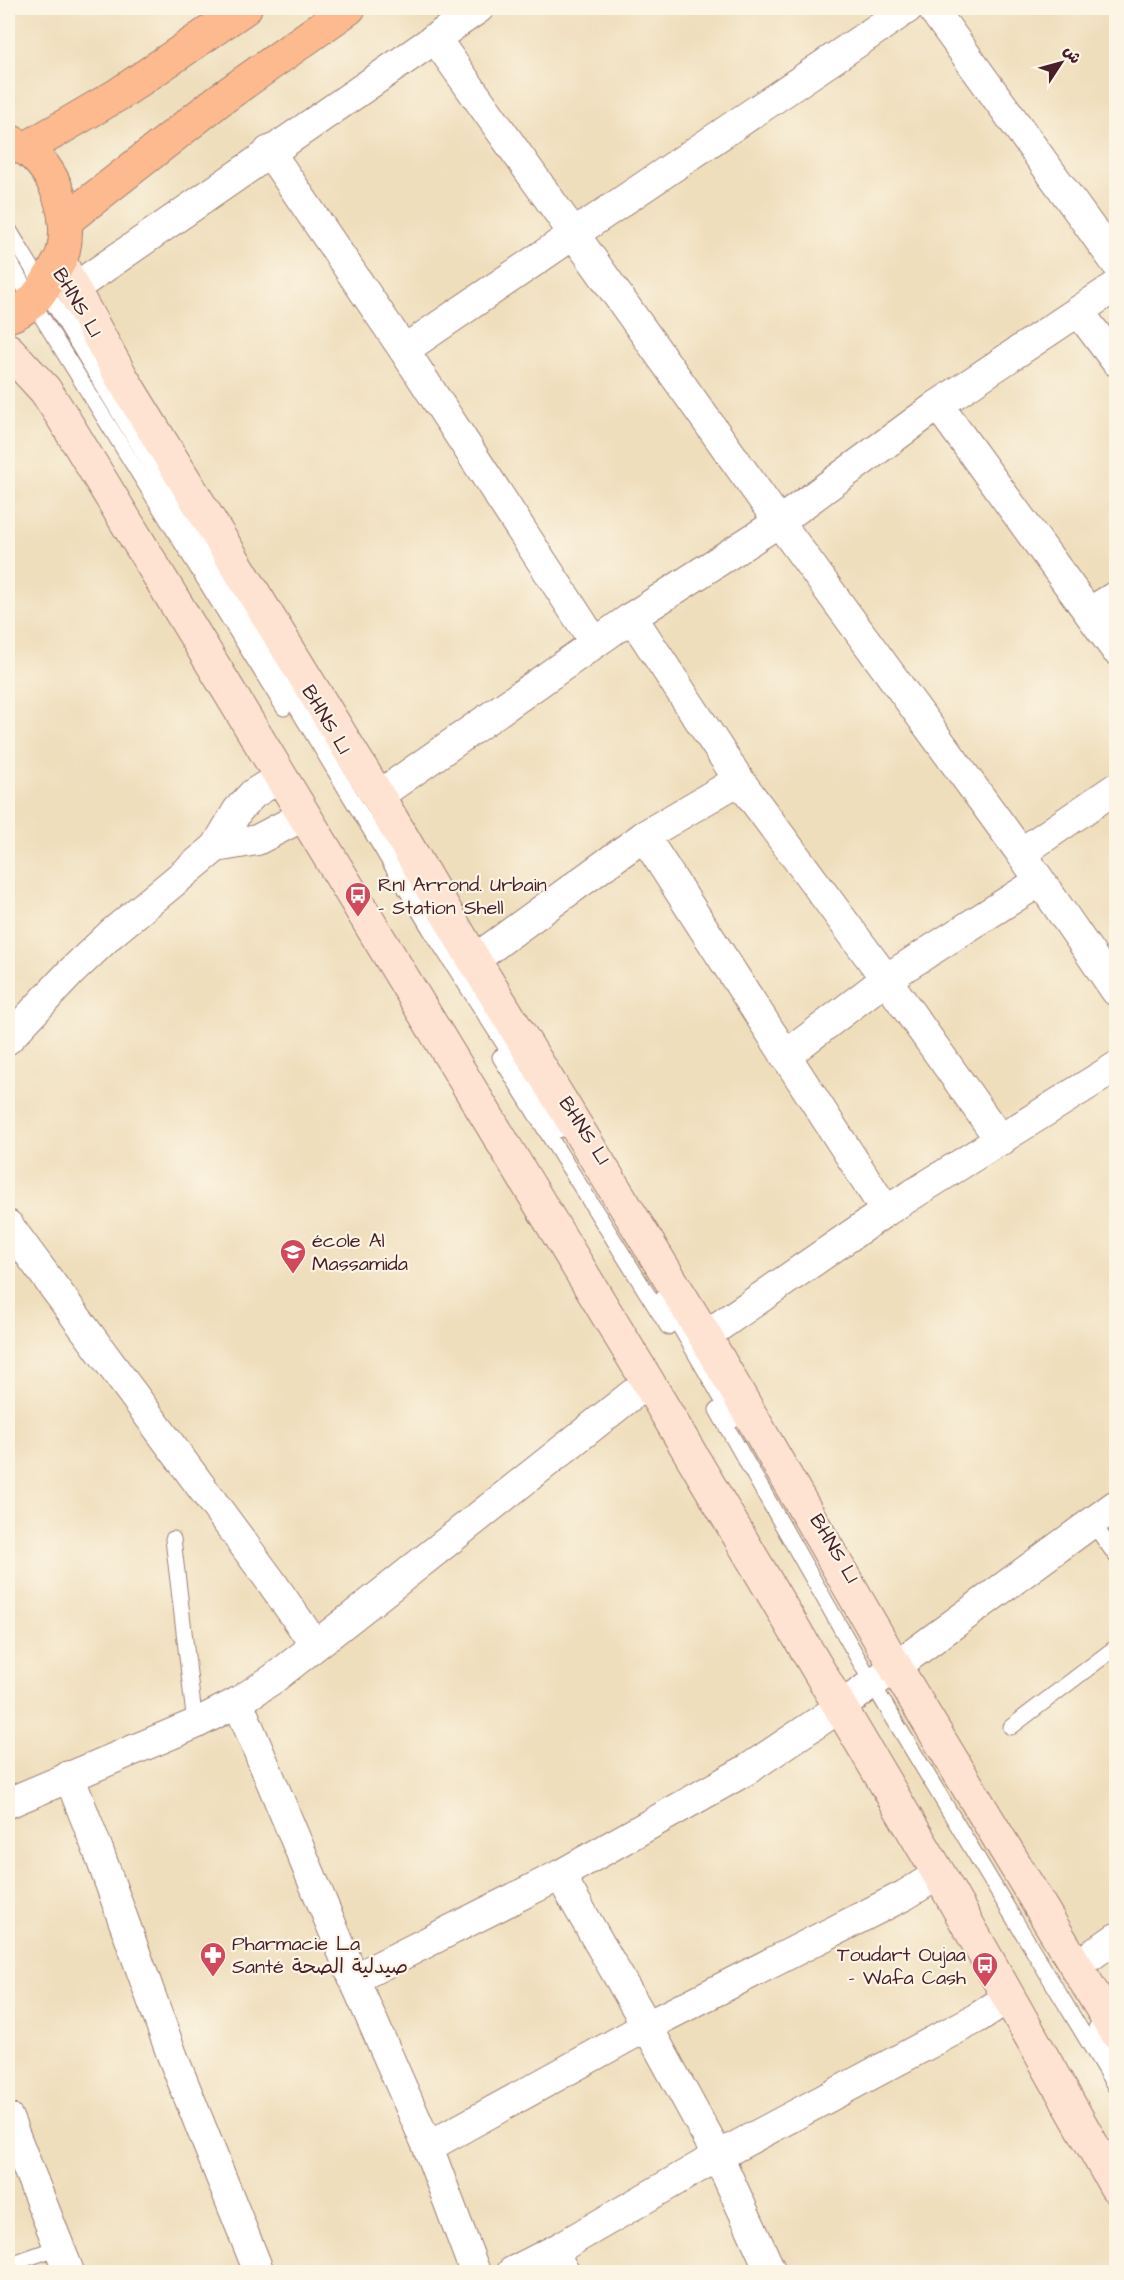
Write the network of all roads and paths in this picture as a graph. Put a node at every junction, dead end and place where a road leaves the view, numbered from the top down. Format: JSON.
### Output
{"nodes":[{"id":1,"x":245,"y":8,"type":"edge"},
{"id":2,"x":349,"y":8,"type":"edge"},
{"id":3,"x":479,"y":8,"type":"edge"},
{"id":4,"x":908,"y":8,"type":"edge"},
{"id":5,"x":932,"y":8,"type":"edge"},
{"id":6,"x":435,"y":38,"type":"junction"},
{"id":7,"x":16,"y":144,"type":"edge"},
{"id":8,"x":269,"y":151,"type":"junction"},
{"id":9,"x":65,"y":221,"type":"junction"},
{"id":10,"x":8,"y":228,"type":"edge"},
{"id":11,"x":574,"y":234,"type":"junction"},
{"id":12,"x":8,"y":258,"type":"edge"},
{"id":13,"x":1116,"y":263,"type":"edge"},
{"id":14,"x":1116,"y":286,"type":"edge"},
{"id":15,"x":43,"y":291,"type":"edge"},
{"id":16,"x":1079,"y":312,"type":"junction"},
{"id":17,"x":8,"y":350,"type":"edge"},
{"id":18,"x":404,"y":350,"type":"junction"},
{"id":19,"x":1116,"y":361,"type":"edge"},
{"id":20,"x":938,"y":405,"type":"junction"},
{"id":21,"x":779,"y":522,"type":"junction"},
{"id":22,"x":1116,"y":596,"type":"edge"},
{"id":23,"x":1090,"y":612,"type":"junction"},
{"id":24,"x":632,"y":618,"type":"junction"},
{"id":25,"x":595,"y":643,"type":"junction"},
{"id":26,"x":1116,"y":650,"type":"edge"},
{"id":27,"x":279,"y":777,"type":"junction"},
{"id":28,"x":739,"y":780,"type":"junction"},
{"id":29,"x":1116,"y":788,"type":"edge"},
{"id":30,"x":378,"y":796,"type":"junction"},
{"id":31,"x":303,"y":816,"type":"junction"},
{"id":32,"x":644,"y":836,"type":"junction"},
{"id":33,"x":216,"y":847,"type":"junction"},
{"id":34,"x":1021,"y":853,"type":"junction"},
{"id":35,"x":1040,"y":881,"type":"junction"},
{"id":36,"x":474,"y":960,"type":"junction"},
{"id":37,"x":886,"y":979,"type":"junction"},
{"id":38,"x":1116,"y":991,"type":"edge"},
{"id":39,"x":8,"y":1038,"type":"edge"},
{"id":40,"x":785,"y":1056,"type":"junction"},
{"id":41,"x":1116,"y":1067,"type":"edge"},
{"id":42,"x":1001,"y":1141,"type":"junction"},
{"id":43,"x":886,"y":1210,"type":"junction"},
{"id":44,"x":8,"y":1225,"type":"edge"},
{"id":45,"x":705,"y":1336,"type":"junction"},
{"id":46,"x":648,"y":1382,"type":"junction"},
{"id":47,"x":1116,"y":1505,"type":"edge"},
{"id":48,"x":1092,"y":1522,"type":"junction"},
{"id":49,"x":173,"y":1539,"type":"dead end"},
{"id":50,"x":1116,"y":1556,"type":"edge"},
{"id":51,"x":315,"y":1645,"type":"junction"},
{"id":52,"x":1116,"y":1647,"type":"edge"},
{"id":53,"x":884,"y":1674,"type":"junction"},
{"id":54,"x":238,"y":1702,"type":"junction"},
{"id":55,"x":839,"y":1708,"type":"junction"},
{"id":56,"x":195,"y":1724,"type":"junction"},
{"id":57,"x":1011,"y":1727,"type":"dead end"},
{"id":58,"x":69,"y":1776,"type":"junction"},
{"id":59,"x":8,"y":1803,"type":"edge"},
{"id":60,"x":939,"y":1874,"type":"junction"},
{"id":61,"x":560,"y":1875,"type":"junction"},
{"id":62,"x":1116,"y":1938,"type":"edge"},
{"id":63,"x":1076,"y":1966,"type":"junction"},
{"id":64,"x":354,"y":1979,"type":"junction"},
{"id":65,"x":1009,"y":1997,"type":"junction"},
{"id":66,"x":647,"y":2026,"type":"junction"},
{"id":67,"x":1116,"y":2032,"type":"edge"},
{"id":68,"x":1116,"y":2062,"type":"edge"},
{"id":69,"x":1116,"y":2088,"type":"edge"},
{"id":70,"x":8,"y":2118,"type":"edge"},
{"id":71,"x":428,"y":2147,"type":"junction"},
{"id":72,"x":718,"y":2156,"type":"junction"},
{"id":73,"x":1116,"y":2187,"type":"edge"},
{"id":74,"x":64,"y":2260,"type":"edge"},
{"id":75,"x":566,"y":2260,"type":"edge"},
{"id":76,"x":8,"y":2265,"type":"edge"},
{"id":77,"x":259,"y":2272,"type":"edge"},
{"id":78,"x":475,"y":2272,"type":"edge"},
{"id":79,"x":512,"y":2272,"type":"edge"},
{"id":80,"x":771,"y":2272,"type":"edge"}],
"edges":[{"from":1,"to":7,"type":"highway"},
{"from":2,"to":9,"type":"highway"},
{"from":3,"to":6,"type":"street"},
{"from":4,"to":11,"type":"street"},
{"from":5,"to":13,"type":"street"},
{"from":6,"to":8,"type":"street"},
{"from":6,"to":11,"type":"street"},
{"from":7,"to":9,"type":"highway"},
{"from":8,"to":15,"type":"street"},
{"from":8,"to":18,"type":"street"},
{"from":9,"to":15,"type":"highway"},
{"from":10,"to":15,"type":"lane","name":"BHNS L1"},
{"from":11,"to":18,"type":"street"},
{"from":11,"to":21,"type":"street"},
{"from":12,"to":15,"type":"lane","name":"BHNS L1"},
{"from":14,"to":16,"type":"street"},
{"from":15,"to":30,"type":"street"},
{"from":15,"to":53,"type":"lane","name":"BHNS L1"},
{"from":16,"to":19,"type":"street"},
{"from":16,"to":20,"type":"street"},
{"from":17,"to":27,"type":"street"},
{"from":18,"to":25,"type":"street"},
{"from":20,"to":21,"type":"street"},
{"from":20,"to":23,"type":"street"},
{"from":21,"to":24,"type":"street"},
{"from":21,"to":34,"type":"street"},
{"from":22,"to":23,"type":"street"},
{"from":23,"to":26,"type":"street"},
{"from":24,"to":25,"type":"street"},
{"from":24,"to":28,"type":"street"},
{"from":25,"to":30,"type":"street"},
{"from":27,"to":31,"type":"street"},
{"from":27,"to":33,"type":"street"},
{"from":28,"to":32,"type":"street"},
{"from":28,"to":37,"type":"street"},
{"from":29,"to":34,"type":"street"},
{"from":30,"to":36,"type":"street"},
{"from":31,"to":33,"type":"street"},
{"from":31,"to":46,"type":"street"},
{"from":32,"to":36,"type":"street"},
{"from":32,"to":40,"type":"street"},
{"from":33,"to":39,"type":"street"},
{"from":34,"to":35,"type":"street"},
{"from":35,"to":37,"type":"street"},
{"from":35,"to":38,"type":"street"},
{"from":36,"to":45,"type":"street"},
{"from":37,"to":40,"type":"street"},
{"from":37,"to":42,"type":"street"},
{"from":40,"to":43,"type":"street"},
{"from":41,"to":42,"type":"street"},
{"from":42,"to":43,"type":"street"},
{"from":43,"to":45,"type":"street"},
{"from":44,"to":51,"type":"street"},
{"from":45,"to":53,"type":"street"},
{"from":46,"to":51,"type":"street"},
{"from":46,"to":55,"type":"street"},
{"from":47,"to":48,"type":"street"},
{"from":48,"to":50,"type":"lane"},
{"from":48,"to":53,"type":"street"},
{"from":49,"to":56,"type":"lane"},
{"from":51,"to":54,"type":"street"},
{"from":52,"to":57,"type":"lane"},
{"from":53,"to":55,"type":"street"},
{"from":53,"to":63,"type":"street"},
{"from":53,"to":68,"type":"lane","name":"BHNS L1"},
{"from":53,"to":69,"type":"lane","name":"BHNS L1"},
{"from":54,"to":56,"type":"street"},
{"from":54,"to":64,"type":"street"},
{"from":55,"to":60,"type":"street"},
{"from":55,"to":61,"type":"street"},
{"from":56,"to":58,"type":"street"},
{"from":58,"to":59,"type":"street"},
{"from":58,"to":77,"type":"street"},
{"from":60,"to":65,"type":"street"},
{"from":60,"to":66,"type":"street"},
{"from":61,"to":64,"type":"street"},
{"from":61,"to":66,"type":"street"},
{"from":62,"to":63,"type":"street"},
{"from":63,"to":67,"type":"street"},
{"from":64,"to":71,"type":"street"},
{"from":65,"to":72,"type":"street"},
{"from":65,"to":73,"type":"street"},
{"from":66,"to":71,"type":"street"},
{"from":66,"to":72,"type":"street"},
{"from":70,"to":74,"type":"street"},
{"from":71,"to":78,"type":"street"},
{"from":72,"to":75,"type":"street"},
{"from":72,"to":80,"type":"street"},
{"from":74,"to":76,"type":"lane"},
{"from":75,"to":79,"type":"street"}]}
